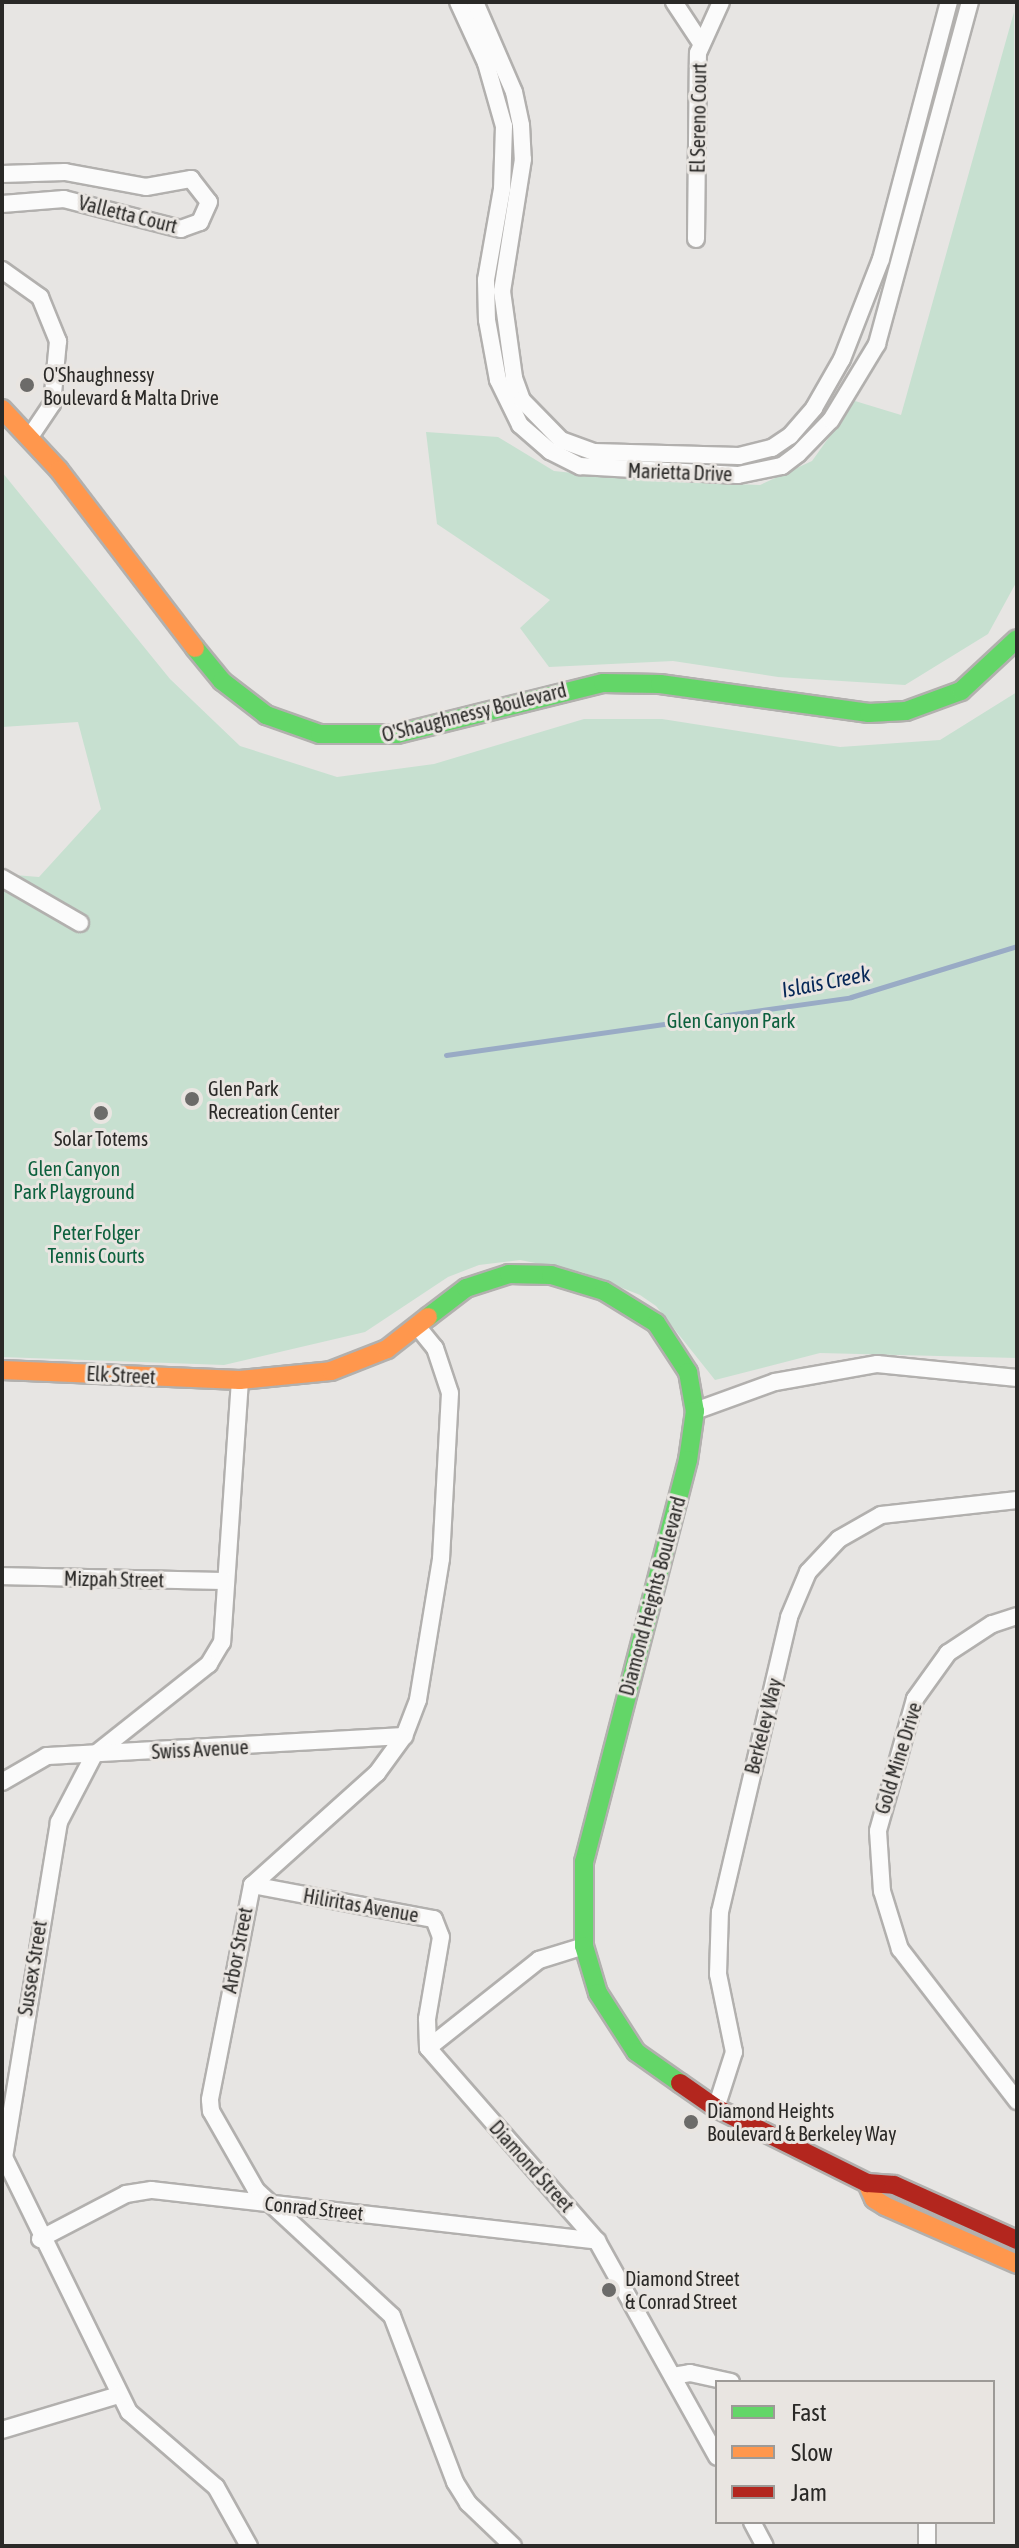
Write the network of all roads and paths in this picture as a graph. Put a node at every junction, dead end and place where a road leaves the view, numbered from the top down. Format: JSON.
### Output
{"nodes":[{"id":1,"x":458,"y":2,"type":"edge"},
{"id":2,"x":475,"y":2,"type":"edge"},
{"id":3,"x":674,"y":2,"type":"edge"},
{"id":4,"x":721,"y":2,"type":"edge"},
{"id":5,"x":949,"y":2,"type":"edge"},
{"id":6,"x":970,"y":2,"type":"edge"},
{"id":7,"x":701,"y":43,"type":"junction"},
{"id":8,"x":2,"y":174,"type":"edge"},
{"id":9,"x":2,"y":204,"type":"edge"},
{"id":10,"x":696,"y":239,"type":"dead end"},
{"id":11,"x":2,"y":270,"type":"edge"},
{"id":12,"x":2,"y":409,"type":"edge"},
{"id":13,"x":540,"y":434,"type":"junction"},
{"id":14,"x":30,"y":437,"type":"junction"},
{"id":15,"x":1017,"y":639,"type":"edge"},
{"id":16,"x":2,"y":878,"type":"edge"},
{"id":17,"x":80,"y":923,"type":"dead end"},
{"id":18,"x":417,"y":1326,"type":"junction"},
{"id":19,"x":2,"y":1370,"type":"edge"},
{"id":20,"x":1017,"y":1378,"type":"edge"},
{"id":21,"x":240,"y":1380,"type":"junction"},
{"id":22,"x":695,"y":1411,"type":"junction"},
{"id":23,"x":1017,"y":1500,"type":"edge"},
{"id":24,"x":2,"y":1576,"type":"edge"},
{"id":25,"x":226,"y":1581,"type":"junction"},
{"id":26,"x":1017,"y":1616,"type":"edge"},
{"id":27,"x":404,"y":1736,"type":"junction"},
{"id":28,"x":94,"y":1755,"type":"junction"},
{"id":29,"x":2,"y":1782,"type":"edge"},
{"id":30,"x":252,"y":1885,"type":"junction"},
{"id":31,"x":584,"y":1946,"type":"junction"},
{"id":32,"x":428,"y":2048,"type":"junction"},
{"id":33,"x":1017,"y":2101,"type":"edge"},
{"id":34,"x":716,"y":2108,"type":"junction"},
{"id":35,"x":867,"y":2183,"type":"junction"},
{"id":36,"x":270,"y":2202,"type":"junction"},
{"id":37,"x":40,"y":2239,"type":"junction"},
{"id":38,"x":1017,"y":2240,"type":"edge"},
{"id":39,"x":597,"y":2241,"type":"junction"},
{"id":40,"x":1017,"y":2264,"type":"edge"},
{"id":41,"x":673,"y":2376,"type":"junction"},
{"id":42,"x":722,"y":2380,"type":"edge"},
{"id":43,"x":119,"y":2395,"type":"junction"},
{"id":44,"x":2,"y":2430,"type":"edge"},
{"id":45,"x":715,"y":2453,"type":"edge"},
{"id":46,"x":753,"y":2524,"type":"edge"},
{"id":47,"x":927,"y":2524,"type":"edge"},
{"id":48,"x":249,"y":2546,"type":"edge"},
{"id":49,"x":513,"y":2546,"type":"edge"},
{"id":50,"x":765,"y":2546,"type":"edge"},
{"id":51,"x":927,"y":2546,"type":"edge"}],
"edges":[{"from":1,"to":13,"type":"street","name":"Marietta Drive"},
{"from":2,"to":13,"type":"street","name":"Marietta Drive"},
{"from":3,"to":7,"type":"street"},
{"from":4,"to":7,"type":"street","name":"El Sereno Court"},
{"from":5,"to":13,"type":"street","name":"Marietta Drive"},
{"from":6,"to":13,"type":"street","name":"Marietta Drive"},
{"from":7,"to":10,"type":"street","name":"El Sereno Court"},
{"from":8,"to":9,"type":"street","name":"Valletta Court"},
{"from":11,"to":14,"type":"street"},
{"from":12,"to":14,"type":"main road","name":"O'Shaughnessy Boulevard"},
{"from":14,"to":15,"type":"main road","name":"O'Shaughnessy Boulevard"},
{"from":16,"to":17,"type":"street"},
{"from":18,"to":21,"type":"main road","name":"Diamond Heights Boulevard"},
{"from":18,"to":22,"type":"main road","name":"Diamond Heights Boulevard"},
{"from":18,"to":27,"type":"street","name":"Arbor Street"},
{"from":19,"to":21,"type":"main road","name":"Elk Street"},
{"from":20,"to":22,"type":"street"},
{"from":21,"to":25,"type":"street","name":"Sussex Street"},
{"from":22,"to":31,"type":"main road","name":"Diamond Heights Boulevard"},
{"from":23,"to":34,"type":"street","name":"Berkeley Way"},
{"from":24,"to":25,"type":"street","name":"Mizpah Street"},
{"from":25,"to":28,"type":"street","name":"Sussex Street"},
{"from":26,"to":33,"type":"street","name":"Gold Mine Drive"},
{"from":27,"to":28,"type":"street","name":"Swiss Avenue"},
{"from":27,"to":30,"type":"street","name":"Arbor Street"},
{"from":28,"to":29,"type":"street","name":"Swiss Avenue"},
{"from":28,"to":37,"type":"street","name":"Sussex Street"},
{"from":30,"to":32,"type":"street","name":"Hiliritas Avenue"},
{"from":30,"to":36,"type":"street","name":"Arbor Street"},
{"from":31,"to":32,"type":"street"},
{"from":31,"to":34,"type":"main road","name":"Diamond Heights Boulevard"},
{"from":32,"to":39,"type":"street","name":"Diamond Street"},
{"from":34,"to":35,"type":"main road","name":"Diamond Heights Boulevard"},
{"from":35,"to":38,"type":"main road","name":"Diamond Heights Boulevard"},
{"from":35,"to":40,"type":"main road","name":"Diamond Heights Boulevard"},
{"from":36,"to":37,"type":"street","name":"Conrad Street"},
{"from":36,"to":39,"type":"street","name":"Conrad Street"},
{"from":36,"to":49,"type":"street","name":"Arbor Street"},
{"from":37,"to":43,"type":"street","name":"Sussex Street"},
{"from":39,"to":41,"type":"street","name":"Diamond Street"},
{"from":41,"to":42,"type":"street"},
{"from":41,"to":45,"type":"street","name":"Diamond Street"},
{"from":43,"to":44,"type":"street"},
{"from":43,"to":48,"type":"street","name":"Sussex Street"},
{"from":46,"to":50,"type":"street"},
{"from":47,"to":51,"type":"street"}]}
